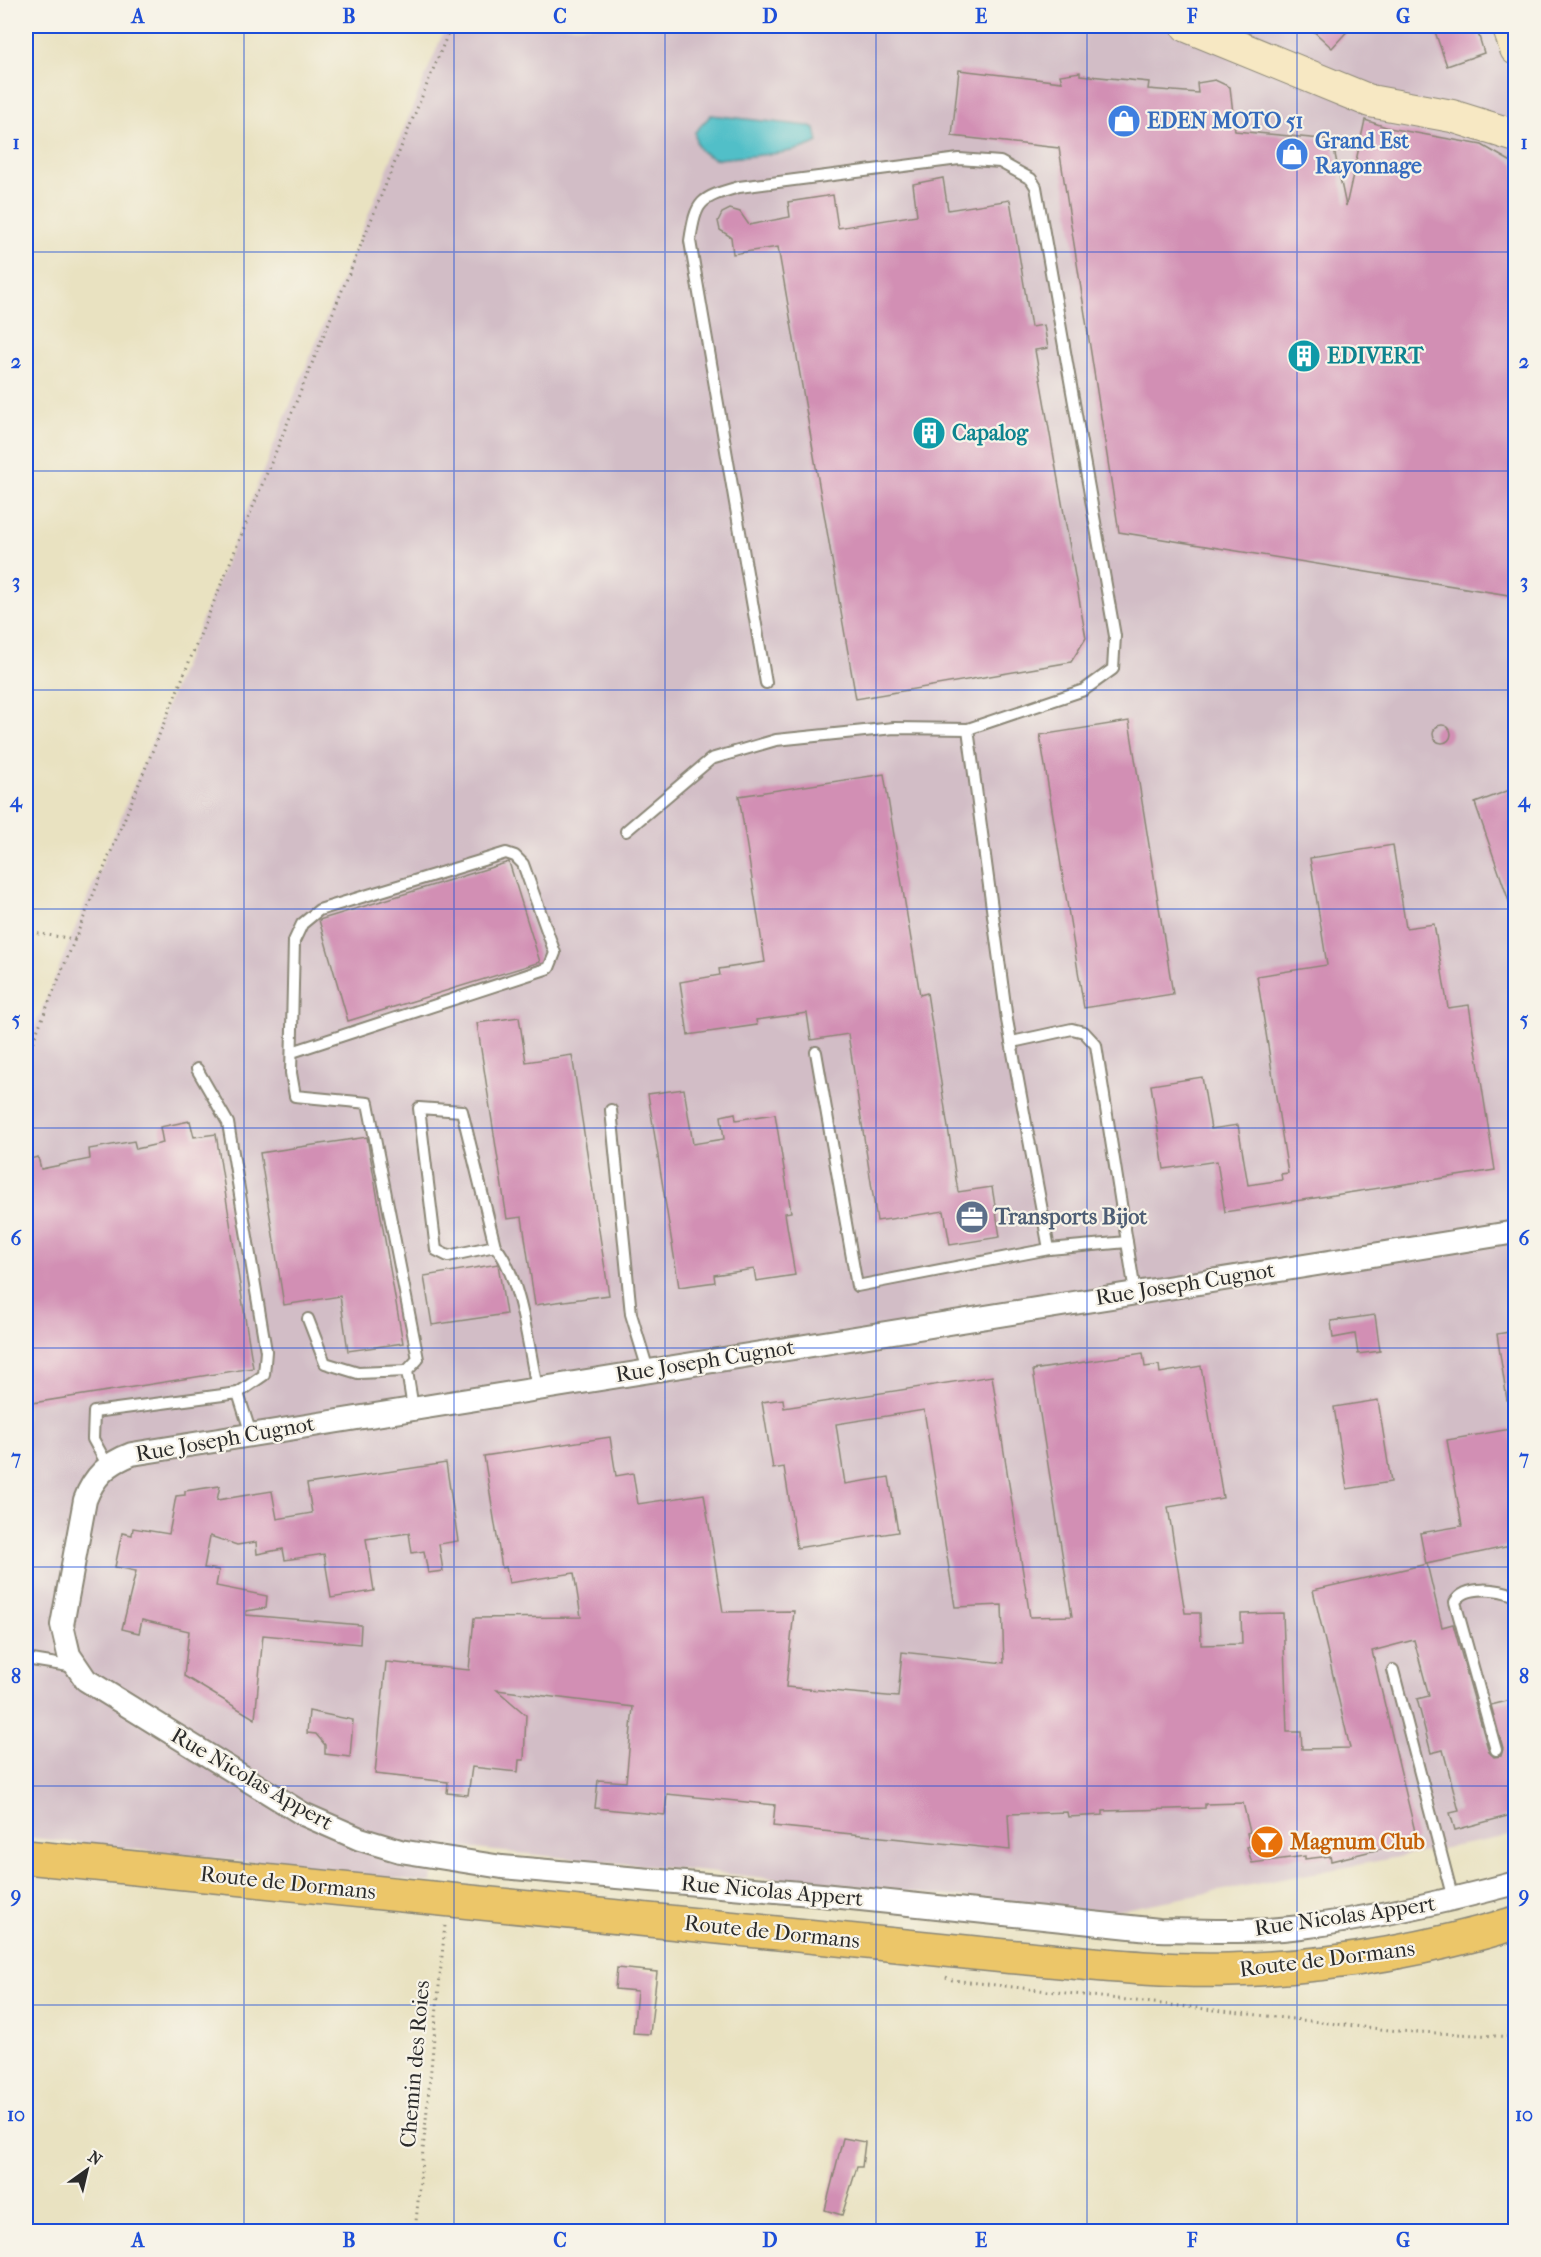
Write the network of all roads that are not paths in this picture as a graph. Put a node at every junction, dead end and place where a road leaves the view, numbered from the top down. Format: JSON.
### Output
{"nodes":[{"id":1,"x":1508,"y":26,"type":"edge"},
{"id":2,"x":1199,"y":28,"type":"edge"},
{"id":3,"x":1515,"y":49,"type":"edge"},
{"id":4,"x":1515,"y":136,"type":"edge"},
{"id":5,"x":766,"y":683,"type":"dead end"},
{"id":6,"x":968,"y":729,"type":"junction"},
{"id":7,"x":626,"y":831,"type":"dead end"},
{"id":8,"x":1012,"y":1042,"type":"junction"},
{"id":9,"x":292,"y":1052,"type":"junction"},
{"id":10,"x":816,"y":1052,"type":"dead end"},
{"id":11,"x":196,"y":1070,"type":"dead end"},
{"id":12,"x":611,"y":1110,"type":"dead end"},
{"id":13,"x":1515,"y":1232,"type":"edge"},
{"id":14,"x":1127,"y":1242,"type":"junction"},
{"id":15,"x":495,"y":1246,"type":"junction"},
{"id":16,"x":1049,"y":1249,"type":"junction"},
{"id":17,"x":1135,"y":1292,"type":"junction"},
{"id":18,"x":308,"y":1319,"type":"dead end"},
{"id":19,"x":648,"y":1370,"type":"junction"},
{"id":20,"x":407,"y":1371,"type":"junction"},
{"id":21,"x":537,"y":1388,"type":"junction"},
{"id":22,"x":238,"y":1393,"type":"junction"},
{"id":23,"x":413,"y":1408,"type":"junction"},
{"id":24,"x":251,"y":1434,"type":"junction"},
{"id":25,"x":108,"y":1466,"type":"junction"},
{"id":26,"x":1515,"y":1596,"type":"edge"},
{"id":27,"x":26,"y":1659,"type":"edge"},
{"id":28,"x":75,"y":1667,"type":"junction"},
{"id":29,"x":1393,"y":1670,"type":"dead end"},
{"id":30,"x":1496,"y":1750,"type":"dead end"},
{"id":31,"x":26,"y":1857,"type":"edge"},
{"id":32,"x":1515,"y":1883,"type":"edge"},
{"id":33,"x":1453,"y":1899,"type":"junction"},
{"id":34,"x":1515,"y":1923,"type":"edge"}],
"edges":[{"from":1,"to":3,"type":"street"},
{"from":2,"to":4,"type":"street"},
{"from":5,"to":6,"type":"lane"},
{"from":6,"to":7,"type":"lane"},
{"from":6,"to":8,"type":"lane"},
{"from":8,"to":14,"type":"lane"},
{"from":8,"to":16,"type":"lane"},
{"from":9,"to":9,"type":"lane"},
{"from":9,"to":20,"type":"lane"},
{"from":10,"to":16,"type":"lane"},
{"from":11,"to":22,"type":"lane"},
{"from":12,"to":19,"type":"lane"},
{"from":13,"to":17,"type":"street","name":"Rue Joseph Cugnot"},
{"from":14,"to":16,"type":"lane"},
{"from":14,"to":17,"type":"lane"},
{"from":15,"to":15,"type":"lane"},
{"from":15,"to":21,"type":"lane"},
{"from":17,"to":19,"type":"street","name":"Rue Joseph Cugnot"},
{"from":18,"to":20,"type":"lane"},
{"from":19,"to":21,"type":"street","name":"Rue Joseph Cugnot"},
{"from":20,"to":23,"type":"lane"},
{"from":21,"to":23,"type":"street","name":"Rue Joseph Cugnot"},
{"from":22,"to":24,"type":"lane"},
{"from":22,"to":25,"type":"lane"},
{"from":23,"to":24,"type":"street","name":"Rue Joseph Cugnot"},
{"from":24,"to":25,"type":"street","name":"Rue Joseph Cugnot"},
{"from":25,"to":28,"type":"street","name":"Rue Joseph Cugnot"},
{"from":26,"to":30,"type":"lane"},
{"from":27,"to":28,"type":"lane"},
{"from":28,"to":33,"type":"street","name":"Rue Nicolas Appert"},
{"from":29,"to":33,"type":"lane"},
{"from":31,"to":34,"type":"main road","name":"Route de Dormans"},
{"from":32,"to":33,"type":"street","name":"Rue Nicolas Appert"}]}
